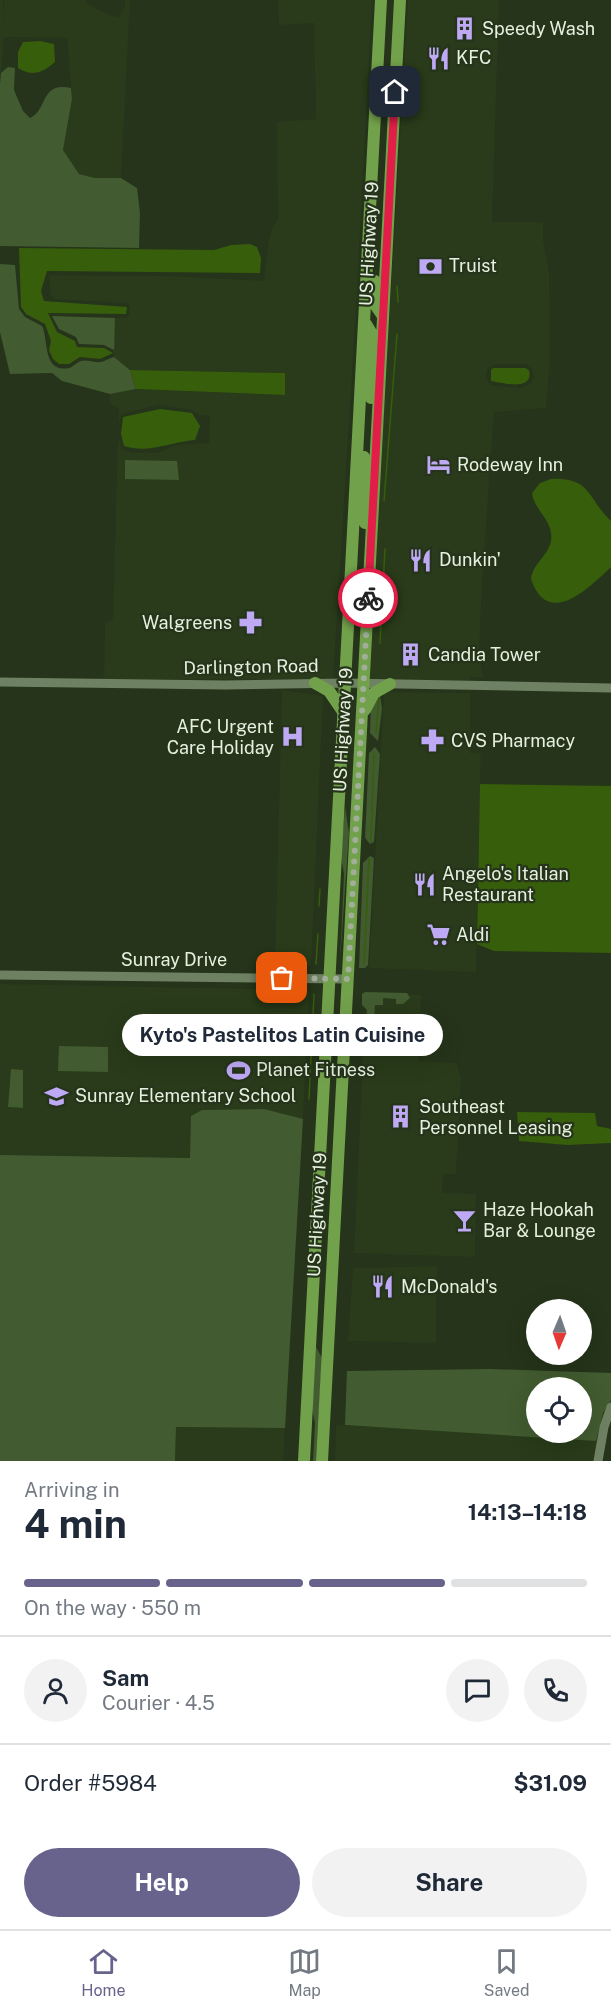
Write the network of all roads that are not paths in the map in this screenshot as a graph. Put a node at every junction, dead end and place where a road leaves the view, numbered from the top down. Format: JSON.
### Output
{"nodes":[{"id":1,"x":381,"y":0,"type":"edge"},
{"id":2,"x":400,"y":0,"type":"edge"},
{"id":3,"x":369,"y":224,"type":"junction"},
{"id":4,"x":383,"y":316,"type":"junction"},
{"id":5,"x":365,"y":321,"type":"junction"},
{"id":6,"x":378,"y":427,"type":"junction"},
{"id":7,"x":360,"y":429,"type":"junction"},
{"id":8,"x":371,"y":535,"type":"junction"},
{"id":9,"x":0,"y":682,"type":"edge"},
{"id":10,"x":315,"y":683,"type":"junction"},
{"id":11,"x":345,"y":683,"type":"junction"},
{"id":12,"x":363,"y":683,"type":"junction"},
{"id":13,"x":390,"y":684,"type":"junction"},
{"id":14,"x":611,"y":688,"type":"edge"},
{"id":15,"x":344,"y":713,"type":"junction"},
{"id":16,"x":362,"y":717,"type":"junction"},
{"id":17,"x":0,"y":975,"type":"edge"},
{"id":18,"x":330,"y":978,"type":"junction"},
{"id":19,"x":348,"y":979,"type":"junction"},
{"id":20,"x":317,"y":1229,"type":"junction"},
{"id":21,"x":328,"y":1359,"type":"junction"},
{"id":22,"x":611,"y":1407,"type":"edge"},
{"id":23,"x":304,"y":1461,"type":"edge"},
{"id":24,"x":322,"y":1461,"type":"edge"},
{"id":25,"x":598,"y":1461,"type":"edge"}],
"edges":[{"from":1,"to":3,"type":"highway","name":"US Highway 19"},
{"from":2,"to":4,"type":"highway","name":"US Highway 19"},
{"from":3,"to":4,"type":"highway"},
{"from":3,"to":5,"type":"highway","name":"US Highway 19"},
{"from":4,"to":6,"type":"highway","name":"US Highway 19"},
{"from":5,"to":6,"type":"highway"},
{"from":5,"to":7,"type":"highway","name":"US Highway 19"},
{"from":6,"to":8,"type":"highway","name":"US Highway 19"},
{"from":7,"to":8,"type":"highway"},
{"from":7,"to":11,"type":"highway","name":"US Highway 19"},
{"from":8,"to":12,"type":"highway","name":"US Highway 19"},
{"from":9,"to":10,"type":"street","name":"Darlington Road"},
{"from":10,"to":11,"type":"street","name":"Darlington Road"},
{"from":10,"to":15,"type":"highway"},
{"from":11,"to":12,"type":"street","name":"Darlington Road"},
{"from":11,"to":15,"type":"highway","name":"US Highway 19"},
{"from":12,"to":13,"type":"street","name":"Darlington Road"},
{"from":12,"to":16,"type":"highway","name":"US Highway 19"},
{"from":13,"to":14,"type":"street","name":"Darlington Road"},
{"from":13,"to":16,"type":"highway"},
{"from":15,"to":18,"type":"highway","name":"US Highway 19"},
{"from":16,"to":19,"type":"highway","name":"US Highway 19"},
{"from":17,"to":18,"type":"street","name":"Sunray Drive"},
{"from":18,"to":19,"type":"street","name":"Sunray Drive"},
{"from":18,"to":20,"type":"highway","name":"US Highway 19"},
{"from":19,"to":21,"type":"highway","name":"US Highway 19"},
{"from":20,"to":21,"type":"highway"},
{"from":20,"to":23,"type":"highway","name":"US Highway 19"},
{"from":21,"to":24,"type":"highway","name":"US Highway 19"},
{"from":22,"to":25,"type":"street"}]}
